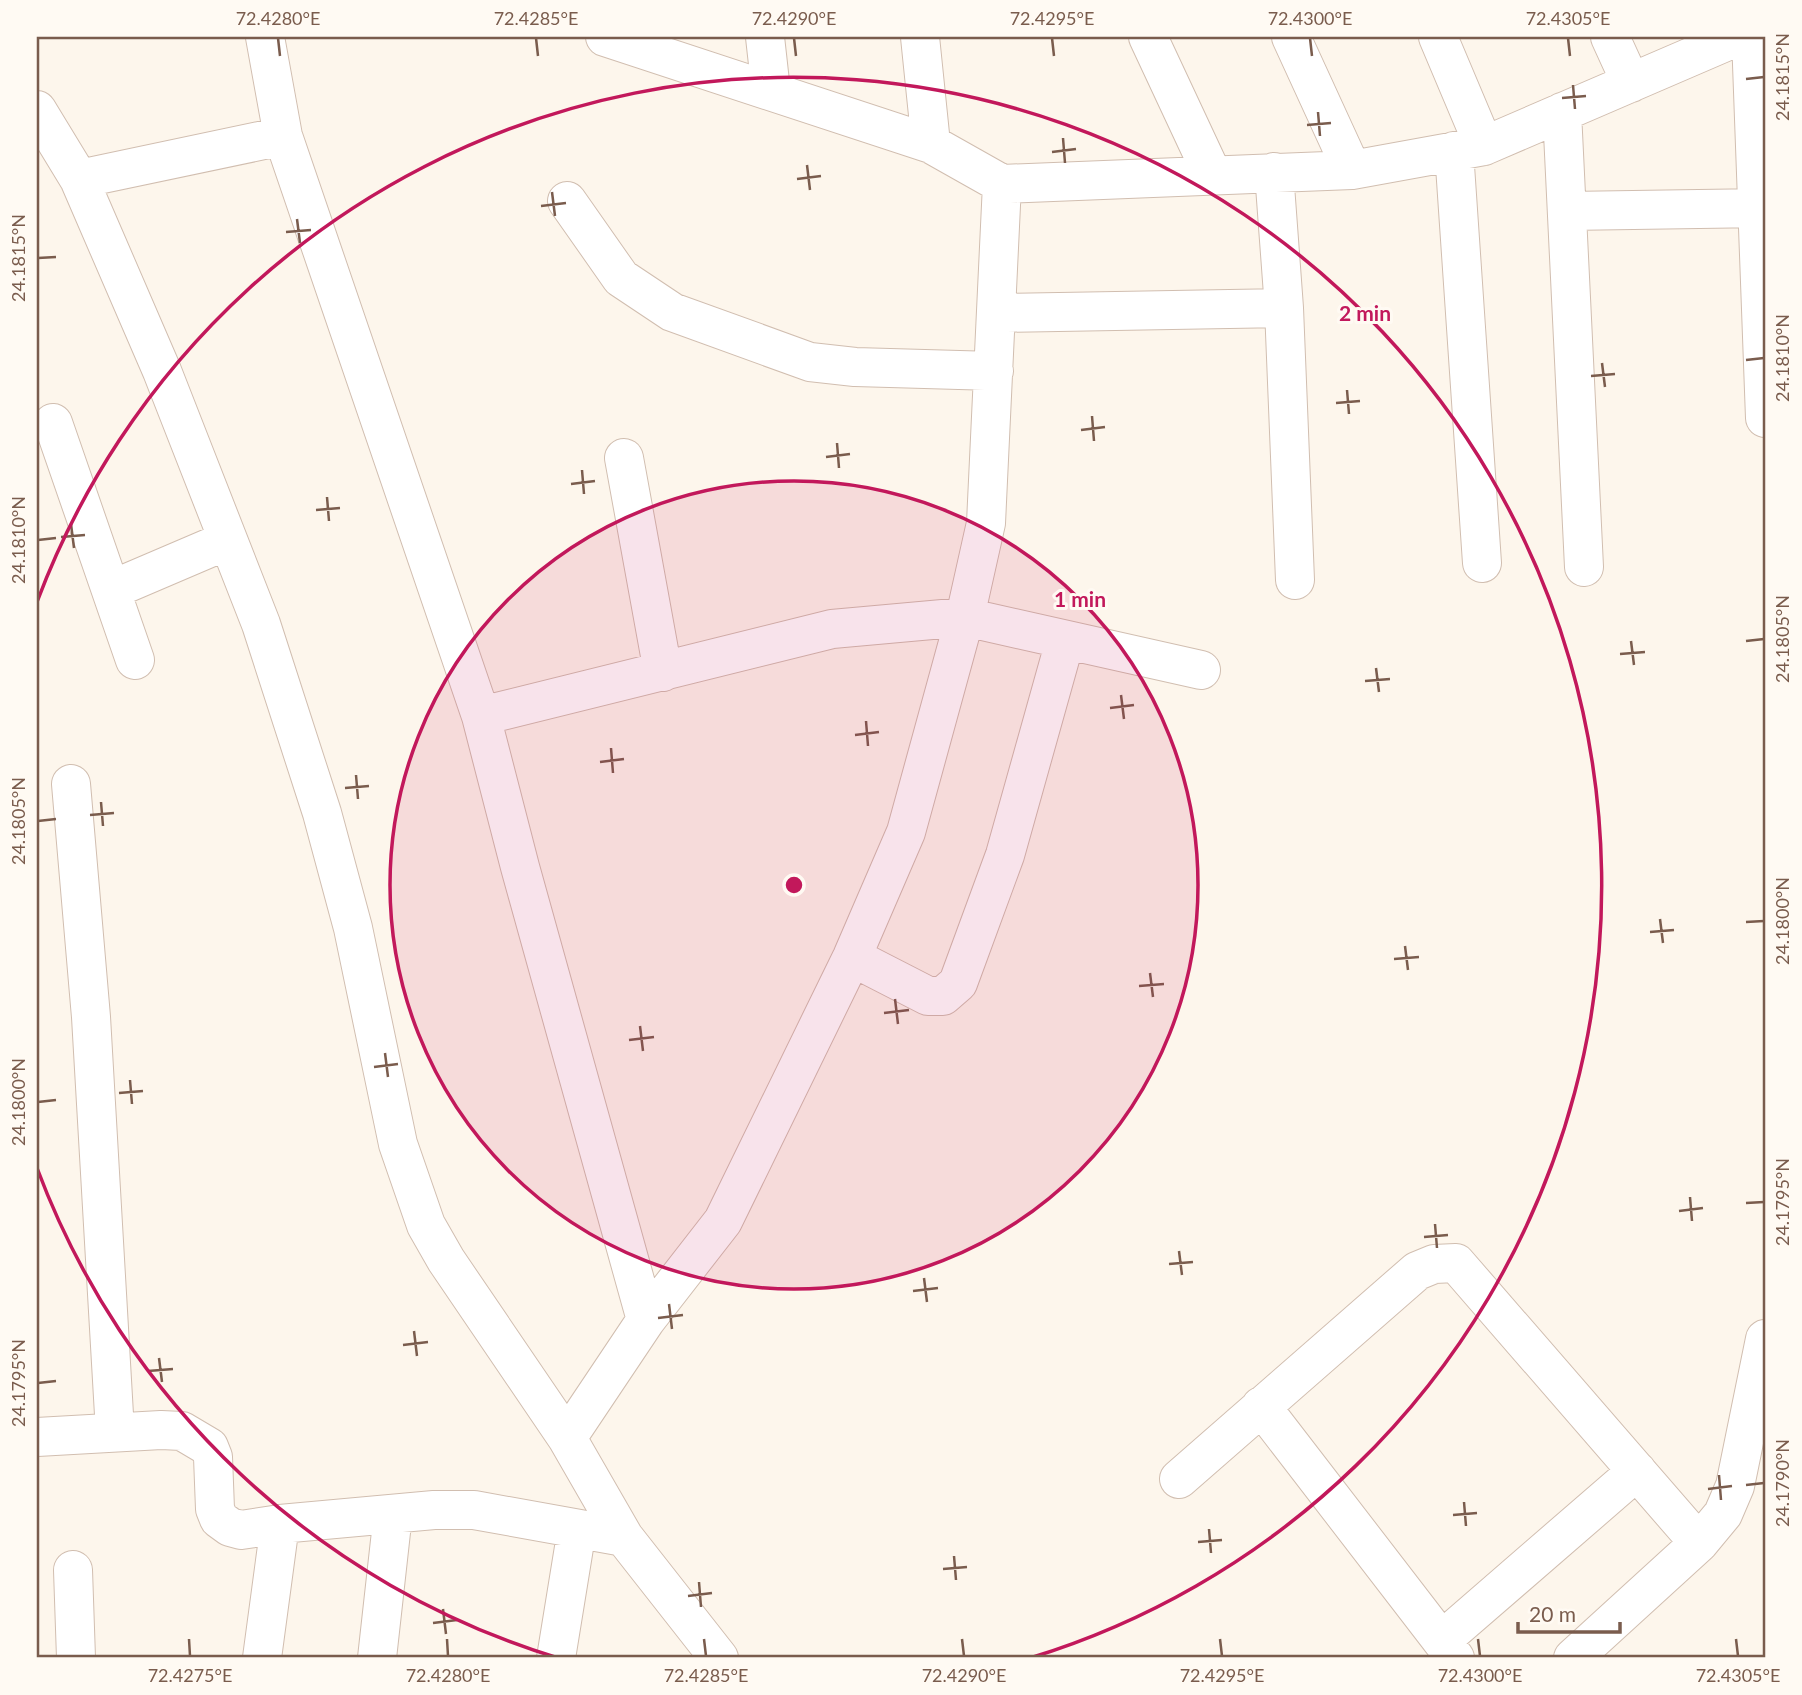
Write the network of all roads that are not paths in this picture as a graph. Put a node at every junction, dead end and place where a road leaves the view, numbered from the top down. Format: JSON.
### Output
{"nodes":[{"id":1,"x":265,"y":37,"type":"edge"},
{"id":2,"x":605,"y":37,"type":"edge"},
{"id":3,"x":765,"y":37,"type":"edge"},
{"id":4,"x":920,"y":37,"type":"edge"},
{"id":5,"x":1148,"y":37,"type":"edge"},
{"id":6,"x":1291,"y":37,"type":"edge"},
{"id":7,"x":1438,"y":37,"type":"edge"},
{"id":8,"x":1610,"y":37,"type":"edge"},
{"id":9,"x":1737,"y":37,"type":"edge"},
{"id":10,"x":1751,"y":37,"type":"edge"},
{"id":11,"x":1631,"y":83,"type":"junction"},
{"id":12,"x":771,"y":91,"type":"junction"},
{"id":13,"x":37,"y":110,"type":"edge"},
{"id":14,"x":1562,"y":112,"type":"junction"},
{"id":15,"x":283,"y":136,"type":"junction"},
{"id":16,"x":931,"y":144,"type":"junction"},
{"id":17,"x":1469,"y":148,"type":"junction"},
{"id":18,"x":1352,"y":170,"type":"junction"},
{"id":19,"x":1273,"y":172,"type":"junction"},
{"id":20,"x":1212,"y":174,"type":"junction"},
{"id":21,"x":79,"y":179,"type":"junction"},
{"id":22,"x":1002,"y":184,"type":"junction"},
{"id":23,"x":567,"y":201,"type":"dead end"},
{"id":24,"x":1761,"y":208,"type":"edge"},
{"id":25,"x":1567,"y":211,"type":"junction"},
{"id":26,"x":1284,"y":308,"type":"junction"},
{"id":27,"x":996,"y":313,"type":"junction"},
{"id":28,"x":994,"y":370,"type":"junction"},
{"id":29,"x":1765,"y":418,"type":"edge"},
{"id":30,"x":53,"y":423,"type":"dead end"},
{"id":31,"x":624,"y":458,"type":"dead end"},
{"id":32,"x":228,"y":540,"type":"junction"},
{"id":33,"x":1482,"y":563,"type":"dead end"},
{"id":34,"x":1584,"y":567,"type":"dead end"},
{"id":35,"x":1295,"y":580,"type":"dead end"},
{"id":36,"x":111,"y":590,"type":"junction"},
{"id":37,"x":965,"y":617,"type":"junction"},
{"id":38,"x":1065,"y":641,"type":"junction"},
{"id":39,"x":135,"y":660,"type":"dead end"},
{"id":40,"x":1201,"y":670,"type":"dead end"},
{"id":41,"x":663,"y":672,"type":"junction"},
{"id":42,"x":481,"y":716,"type":"junction"},
{"id":43,"x":71,"y":784,"type":"dead end"},
{"id":44,"x":852,"y":957,"type":"junction"},
{"id":45,"x":646,"y":1320,"type":"junction"},
{"id":46,"x":1765,"y":1339,"type":"edge"},
{"id":47,"x":1261,"y":1406,"type":"junction"},
{"id":48,"x":115,"y":1432,"type":"junction"},
{"id":49,"x":37,"y":1437,"type":"edge"},
{"id":50,"x":567,"y":1438,"type":"junction"},
{"id":51,"x":1637,"y":1471,"type":"junction"},
{"id":52,"x":1179,"y":1479,"type":"dead end"},
{"id":53,"x":393,"y":1514,"type":"junction"},
{"id":54,"x":280,"y":1524,"type":"junction"},
{"id":55,"x":577,"y":1529,"type":"junction"},
{"id":56,"x":624,"y":1537,"type":"junction"},
{"id":57,"x":1699,"y":1543,"type":"junction"},
{"id":58,"x":73,"y":1570,"type":"dead end"},
{"id":59,"x":1448,"y":1649,"type":"edge"},
{"id":60,"x":76,"y":1658,"type":"edge"},
{"id":61,"x":262,"y":1658,"type":"edge"},
{"id":62,"x":377,"y":1658,"type":"edge"},
{"id":63,"x":556,"y":1658,"type":"edge"},
{"id":64,"x":719,"y":1658,"type":"edge"},
{"id":65,"x":1573,"y":1658,"type":"edge"}],
"edges":[{"from":1,"to":15,"type":"street"},
{"from":2,"to":12,"type":"street"},
{"from":3,"to":12,"type":"street"},
{"from":4,"to":16,"type":"street"},
{"from":5,"to":20,"type":"street"},
{"from":6,"to":18,"type":"street"},
{"from":7,"to":17,"type":"street"},
{"from":8,"to":11,"type":"street"},
{"from":9,"to":11,"type":"street"},
{"from":10,"to":24,"type":"street"},
{"from":11,"to":14,"type":"street"},
{"from":12,"to":16,"type":"street"},
{"from":13,"to":21,"type":"street"},
{"from":14,"to":17,"type":"street"},
{"from":14,"to":25,"type":"street"},
{"from":15,"to":21,"type":"street"},
{"from":15,"to":42,"type":"street"},
{"from":16,"to":22,"type":"street"},
{"from":17,"to":18,"type":"street"},
{"from":17,"to":33,"type":"street"},
{"from":18,"to":19,"type":"street"},
{"from":19,"to":20,"type":"street"},
{"from":19,"to":26,"type":"street"},
{"from":20,"to":22,"type":"street"},
{"from":21,"to":32,"type":"street"},
{"from":22,"to":27,"type":"street"},
{"from":23,"to":28,"type":"street"},
{"from":24,"to":25,"type":"street"},
{"from":24,"to":29,"type":"street"},
{"from":25,"to":34,"type":"street"},
{"from":26,"to":27,"type":"street"},
{"from":26,"to":35,"type":"street"},
{"from":27,"to":28,"type":"street"},
{"from":28,"to":37,"type":"street"},
{"from":30,"to":36,"type":"street"},
{"from":31,"to":41,"type":"street"},
{"from":32,"to":36,"type":"street"},
{"from":32,"to":50,"type":"street"},
{"from":36,"to":39,"type":"street"},
{"from":37,"to":38,"type":"street"},
{"from":37,"to":41,"type":"street"},
{"from":37,"to":44,"type":"street"},
{"from":38,"to":40,"type":"street"},
{"from":38,"to":44,"type":"street"},
{"from":41,"to":42,"type":"street"},
{"from":42,"to":45,"type":"street"},
{"from":43,"to":48,"type":"street"},
{"from":44,"to":45,"type":"street"},
{"from":45,"to":50,"type":"street"},
{"from":46,"to":57,"type":"street"},
{"from":47,"to":51,"type":"street"},
{"from":47,"to":52,"type":"street"},
{"from":47,"to":59,"type":"street"},
{"from":48,"to":49,"type":"street"},
{"from":48,"to":54,"type":"street"},
{"from":50,"to":56,"type":"street"},
{"from":51,"to":57,"type":"street"},
{"from":51,"to":59,"type":"street"},
{"from":53,"to":54,"type":"street"},
{"from":53,"to":55,"type":"street"},
{"from":53,"to":62,"type":"street"},
{"from":54,"to":61,"type":"street"},
{"from":55,"to":56,"type":"street"},
{"from":55,"to":63,"type":"street"},
{"from":56,"to":64,"type":"street"},
{"from":57,"to":65,"type":"street"},
{"from":58,"to":60,"type":"street"}]}
